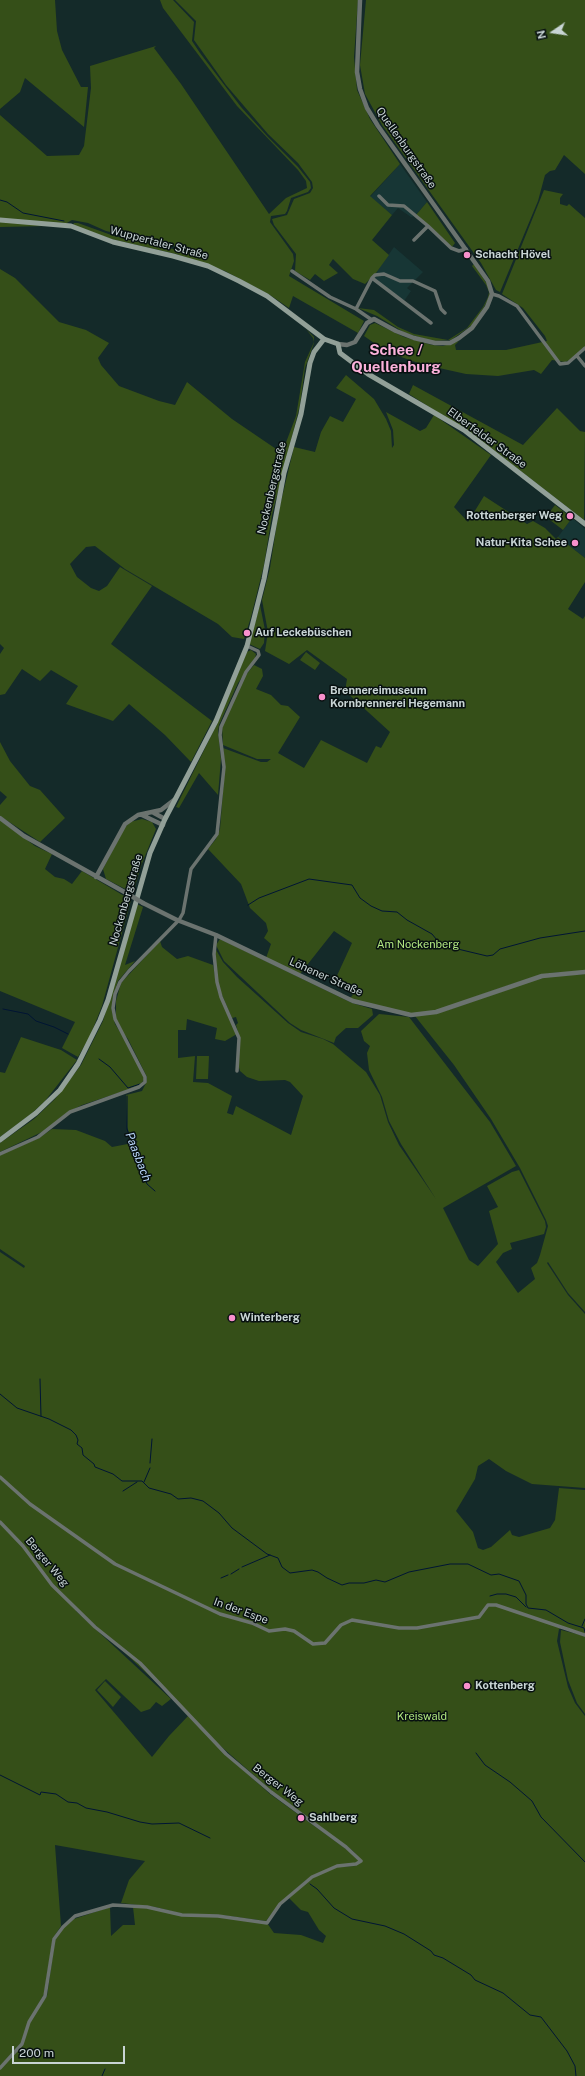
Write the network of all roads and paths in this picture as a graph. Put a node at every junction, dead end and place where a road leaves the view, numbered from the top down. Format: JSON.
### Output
{"nodes":[{"id":1,"x":360,"y":0,"type":"edge"},
{"id":2,"x":379,"y":196,"type":"dead end"},
{"id":3,"x":0,"y":220,"type":"edge"},
{"id":4,"x":428,"y":226,"type":"junction"},
{"id":5,"x":414,"y":240,"type":"dead end"},
{"id":6,"x":466,"y":249,"type":"junction"},
{"id":7,"x":292,"y":271,"type":"dead end"},
{"id":8,"x":372,"y":278,"type":"junction"},
{"id":9,"x":491,"y":297,"type":"junction"},
{"id":10,"x":356,"y":309,"type":"junction"},
{"id":11,"x":444,"y":313,"type":"dead end"},
{"id":12,"x":372,"y":320,"type":"junction"},
{"id":13,"x":431,"y":323,"type":"dead end"},
{"id":14,"x":324,"y":339,"type":"junction"},
{"id":15,"x":338,"y":344,"type":"junction"},
{"id":16,"x":585,"y":348,"type":"edge"},
{"id":17,"x":577,"y":356,"type":"junction"},
{"id":18,"x":585,"y":366,"type":"edge"},
{"id":19,"x":585,"y":524,"type":"edge"},
{"id":20,"x":247,"y":646,"type":"junction"},
{"id":21,"x":176,"y":798,"type":"junction"},
{"id":22,"x":154,"y":812,"type":"junction"},
{"id":23,"x":142,"y":815,"type":"junction"},
{"id":24,"x":0,"y":818,"type":"edge"},
{"id":25,"x":165,"y":819,"type":"junction"},
{"id":26,"x":163,"y":824,"type":"junction"},
{"id":27,"x":96,"y":877,"type":"junction"},
{"id":28,"x":179,"y":920,"type":"junction"},
{"id":29,"x":216,"y":935,"type":"junction"},
{"id":30,"x":585,"y":972,"type":"edge"},
{"id":31,"x":237,"y":1071,"type":"dead end"},
{"id":32,"x":0,"y":1140,"type":"edge"},
{"id":33,"x":0,"y":1154,"type":"edge"},
{"id":34,"x":0,"y":1477,"type":"edge"},
{"id":35,"x":0,"y":1522,"type":"edge"},
{"id":36,"x":585,"y":1635,"type":"edge"},
{"id":37,"x":0,"y":2068,"type":"edge"}],
"edges":[{"from":1,"to":6,"type":"street","name":"Quellenburgstraße"},
{"from":2,"to":4,"type":"street"},
{"from":3,"to":14,"type":"main road","name":"Wuppertaler Straße"},
{"from":4,"to":5,"type":"street"},
{"from":4,"to":6,"type":"street"},
{"from":6,"to":9,"type":"street","name":"Quellenburgstraße"},
{"from":7,"to":10,"type":"street"},
{"from":8,"to":10,"type":"street"},
{"from":8,"to":11,"type":"street"},
{"from":8,"to":13,"type":"street"},
{"from":9,"to":12,"type":"street"},
{"from":9,"to":17,"type":"street"},
{"from":10,"to":12,"type":"street"},
{"from":12,"to":15,"type":"street"},
{"from":14,"to":15,"type":"main road","name":"Wuppertaler Straße"},
{"from":14,"to":20,"type":"main road","name":"Nockenbergstraße"},
{"from":15,"to":19,"type":"main road","name":"Elberfelder Straße"},
{"from":16,"to":17,"type":"street"},
{"from":17,"to":18,"type":"street"},
{"from":20,"to":21,"type":"main road","name":"Nockenbergstraße"},
{"from":20,"to":28,"type":"street"},
{"from":21,"to":22,"type":"street"},
{"from":21,"to":25,"type":"main road","name":"Nockenbergstraße"},
{"from":22,"to":23,"type":"street"},
{"from":22,"to":25,"type":"street"},
{"from":23,"to":26,"type":"street"},
{"from":23,"to":27,"type":"street"},
{"from":24,"to":27,"type":"street","name":"Löhener Straße"},
{"from":25,"to":26,"type":"main road","name":"Nockenbergstraße"},
{"from":26,"to":32,"type":"main road","name":"Nockenbergstraße"},
{"from":27,"to":28,"type":"street","name":"Löhener Straße","bridge":true},
{"from":28,"to":29,"type":"street","name":"Löhener Straße"},
{"from":28,"to":33,"type":"street"},
{"from":29,"to":30,"type":"street","name":"Löhener Straße"},
{"from":29,"to":31,"type":"street"},
{"from":34,"to":36,"type":"street","name":"In der Espe"},
{"from":35,"to":37,"type":"street","name":"Berger Weg"}]}
